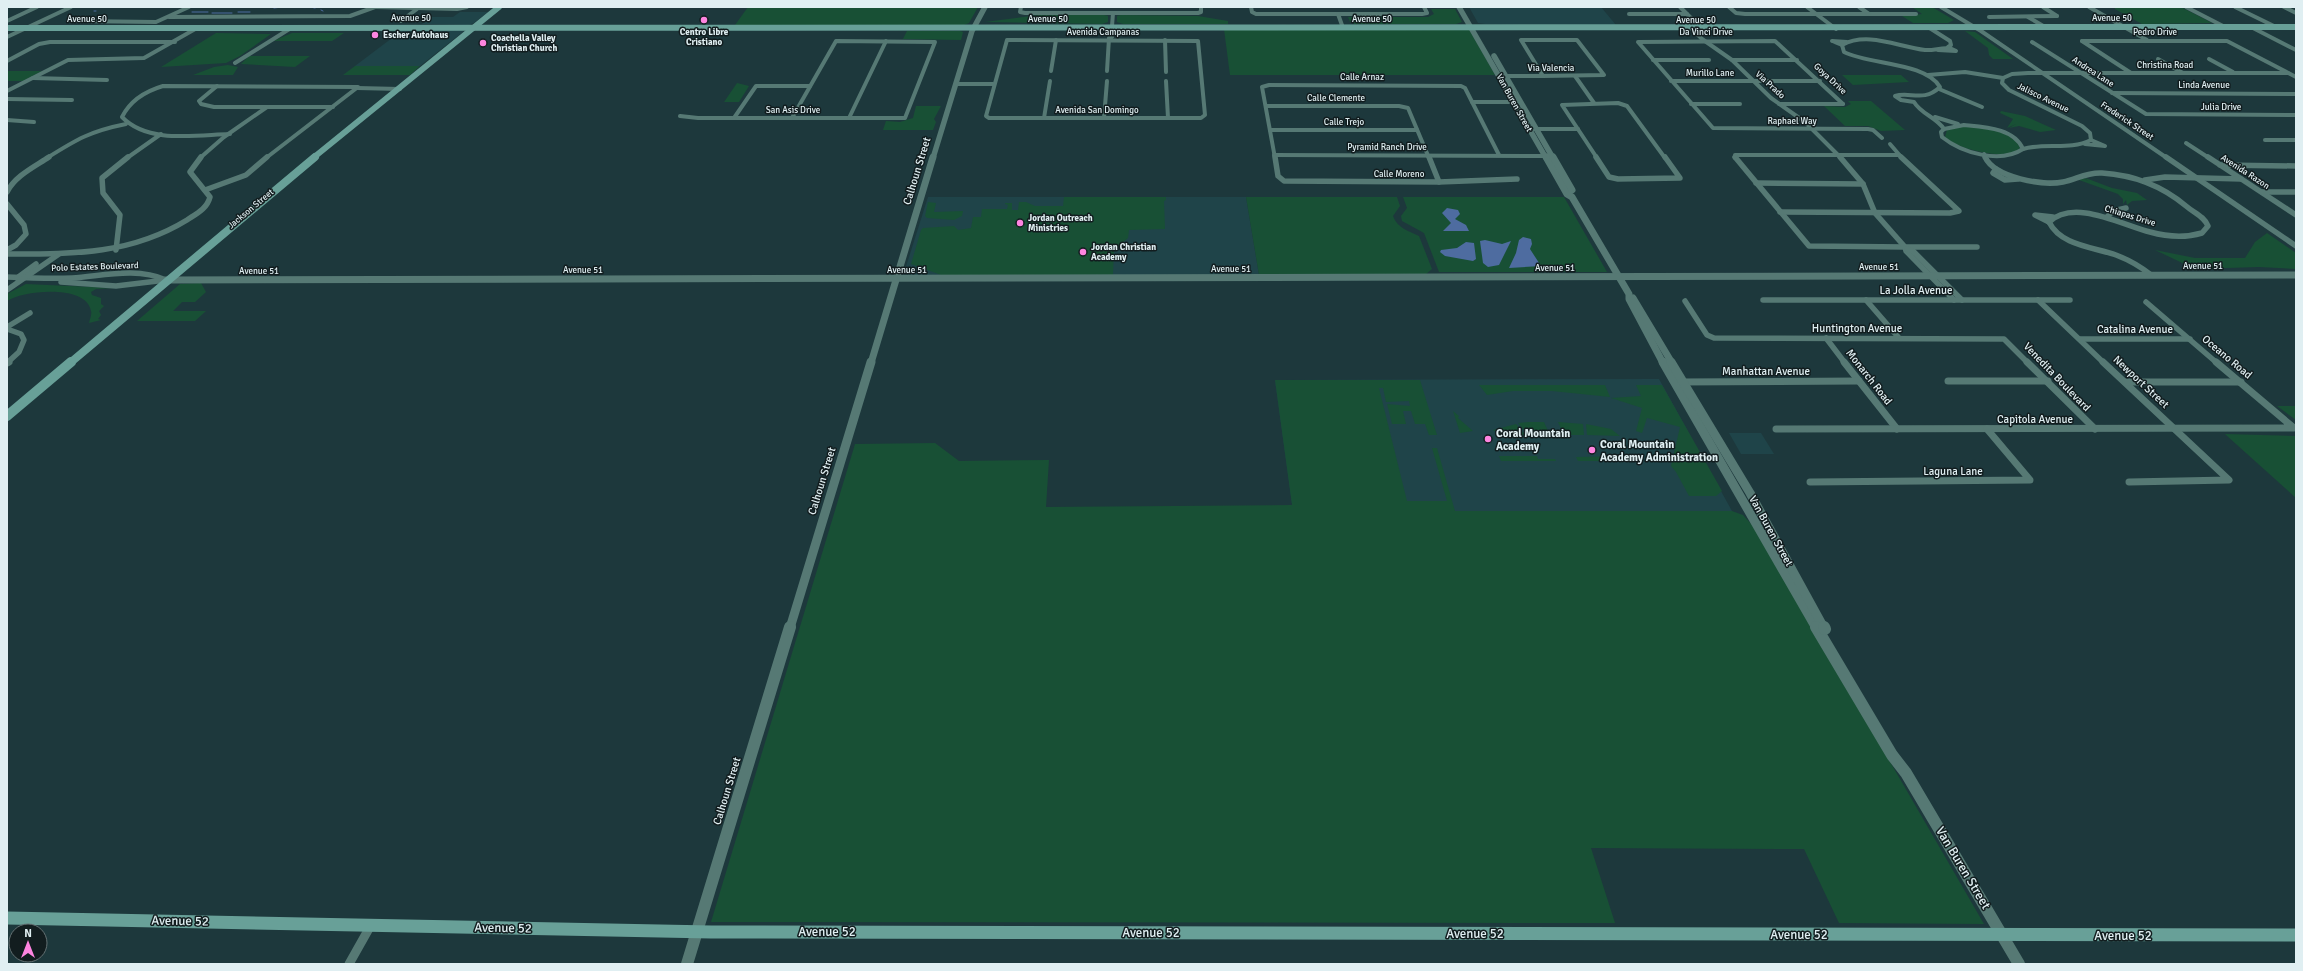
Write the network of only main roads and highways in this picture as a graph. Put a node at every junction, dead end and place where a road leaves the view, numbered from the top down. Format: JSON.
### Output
{"nodes":[{"id":1,"x":499,"y":7,"type":"edge"},
{"id":2,"x":1559,"y":26,"type":"junction"},
{"id":3,"x":475,"y":27,"type":"junction"},
{"id":4,"x":1474,"y":27,"type":"junction"},
{"id":5,"x":1695,"y":27,"type":"junction"},
{"id":6,"x":2296,"y":27,"type":"edge"},
{"id":7,"x":7,"y":28,"type":"edge"},
{"id":8,"x":1615,"y":28,"type":"junction"},
{"id":9,"x":1513,"y":29,"type":"junction"},
{"id":10,"x":7,"y":416,"type":"edge"},
{"id":11,"x":7,"y":918,"type":"edge"},
{"id":12,"x":2296,"y":935,"type":"edge"}],
"edges":[{"from":1,"to":3,"type":"main road","name":"Jackson Street"},
{"from":2,"to":4,"type":"main road","name":"Avenue 50"},
{"from":2,"to":5,"type":"main road","name":"Avenue 50"},
{"from":2,"to":8,"type":"main road"},
{"from":2,"to":9,"type":"main road"},
{"from":3,"to":4,"type":"main road","name":"Avenue 50"},
{"from":3,"to":7,"type":"main road","name":"Avenue 50"},
{"from":3,"to":10,"type":"main road","name":"Jackson Street"},
{"from":4,"to":9,"type":"main road","name":"Avenue 50"},
{"from":5,"to":6,"type":"main road","name":"Avenue 50"},
{"from":5,"to":8,"type":"main road","name":"Avenue 50"},
{"from":8,"to":9,"type":"main road","name":"Avenue 50"},
{"from":11,"to":12,"type":"main road","name":"Avenue 52"}]}
